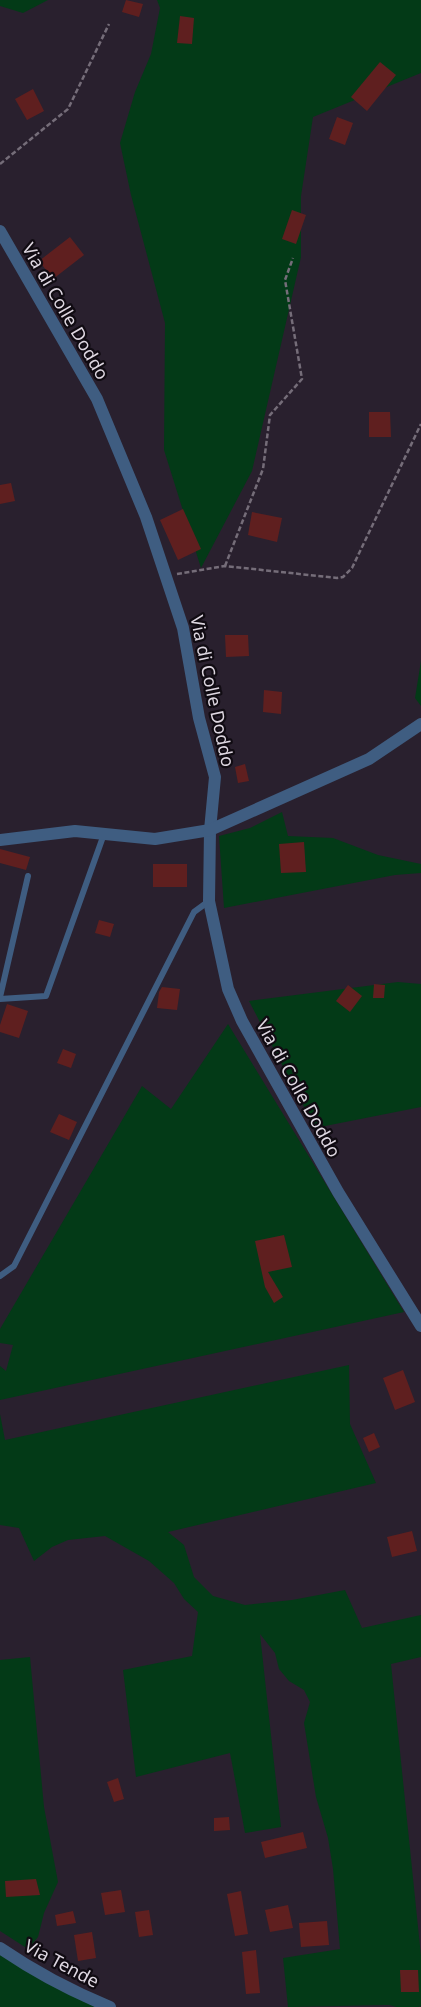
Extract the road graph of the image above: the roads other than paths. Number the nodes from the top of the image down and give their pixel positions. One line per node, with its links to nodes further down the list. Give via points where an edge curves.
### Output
1 (0, 231): 3 (street, Via di Colle Doddo, via 97,399 146,517 183,628 199,718 215,776)
2 (421, 724): 3 (street, via 369,759)
3 (210, 830): 4 (street, via 155,839); 7 (street, Via di Colle Doddo)
4 (104, 833): 5 (street, via 75,831); 8 (lane, via 46,996)
5 (0, 840)
6 (28, 876): 8 (lane)
7 (209, 901): 9 (lane, via 194,912 14,1266); 10 (street, Via di Colle Doddo, via 228,989 242,1021 338,1192)
8 (0, 998)
9 (0, 1276)
10 (421, 1326)
11 (0, 1948): 12 (street, Via Tende, via 41,1975)
12 (110, 2007)

